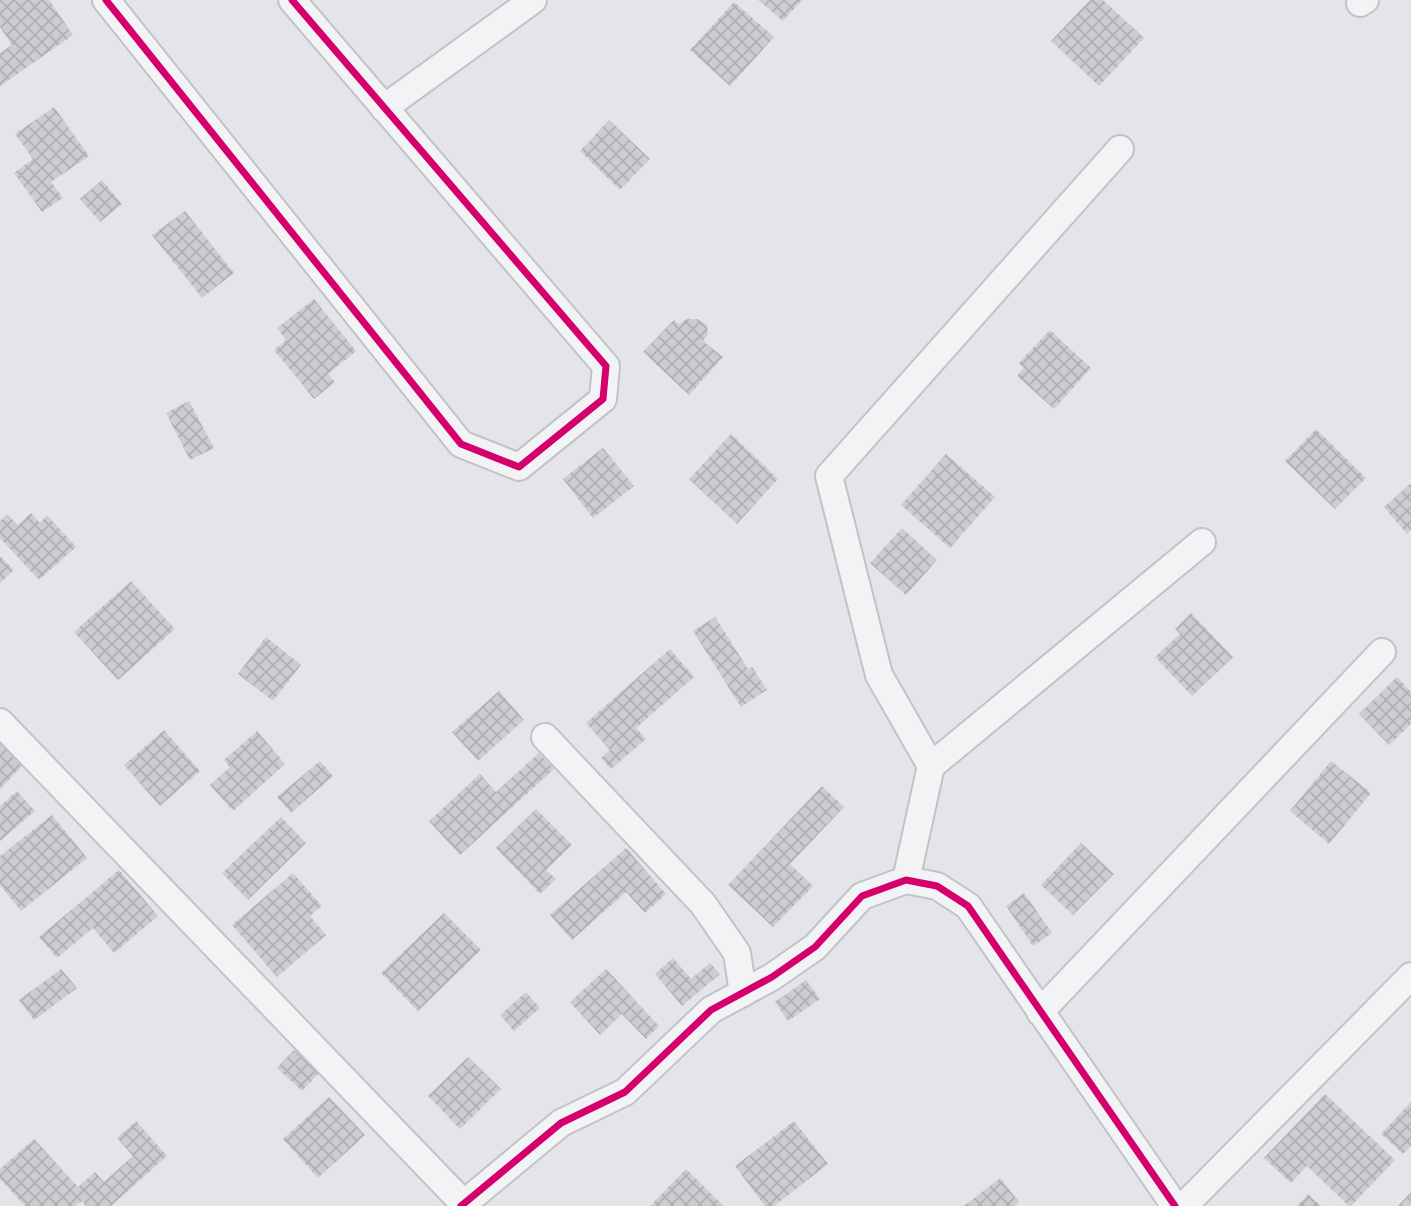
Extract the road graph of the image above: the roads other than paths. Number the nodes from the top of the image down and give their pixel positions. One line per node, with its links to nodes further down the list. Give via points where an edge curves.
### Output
1 (106, 0): 4 (street, via 461,444 519,467 603,398 606,366)
2 (292, 0): 4 (street)
3 (533, 0): 4 (street)
4 (384, 108)
5 (1120, 149): 10 (street, via 829,476 879,675)
6 (1202, 542): 10 (street)
7 (1382, 652): 14 (street)
8 (0, 722): 15 (street)
9 (545, 737): 13 (street, via 704,904 737,953)
10 (931, 766): 11 (street)
11 (906, 880): 13 (street, via 862,896 815,947); 14 (street, via 937,886 968,906)
12 (1411, 976): 17 (street)
13 (743, 993): 15 (street, via 710,1010 625,1092 561,1123)
14 (1040, 1012): 16 (street)
15 (464, 1205)
16 (1175, 1206)
17 (1184, 1206)

